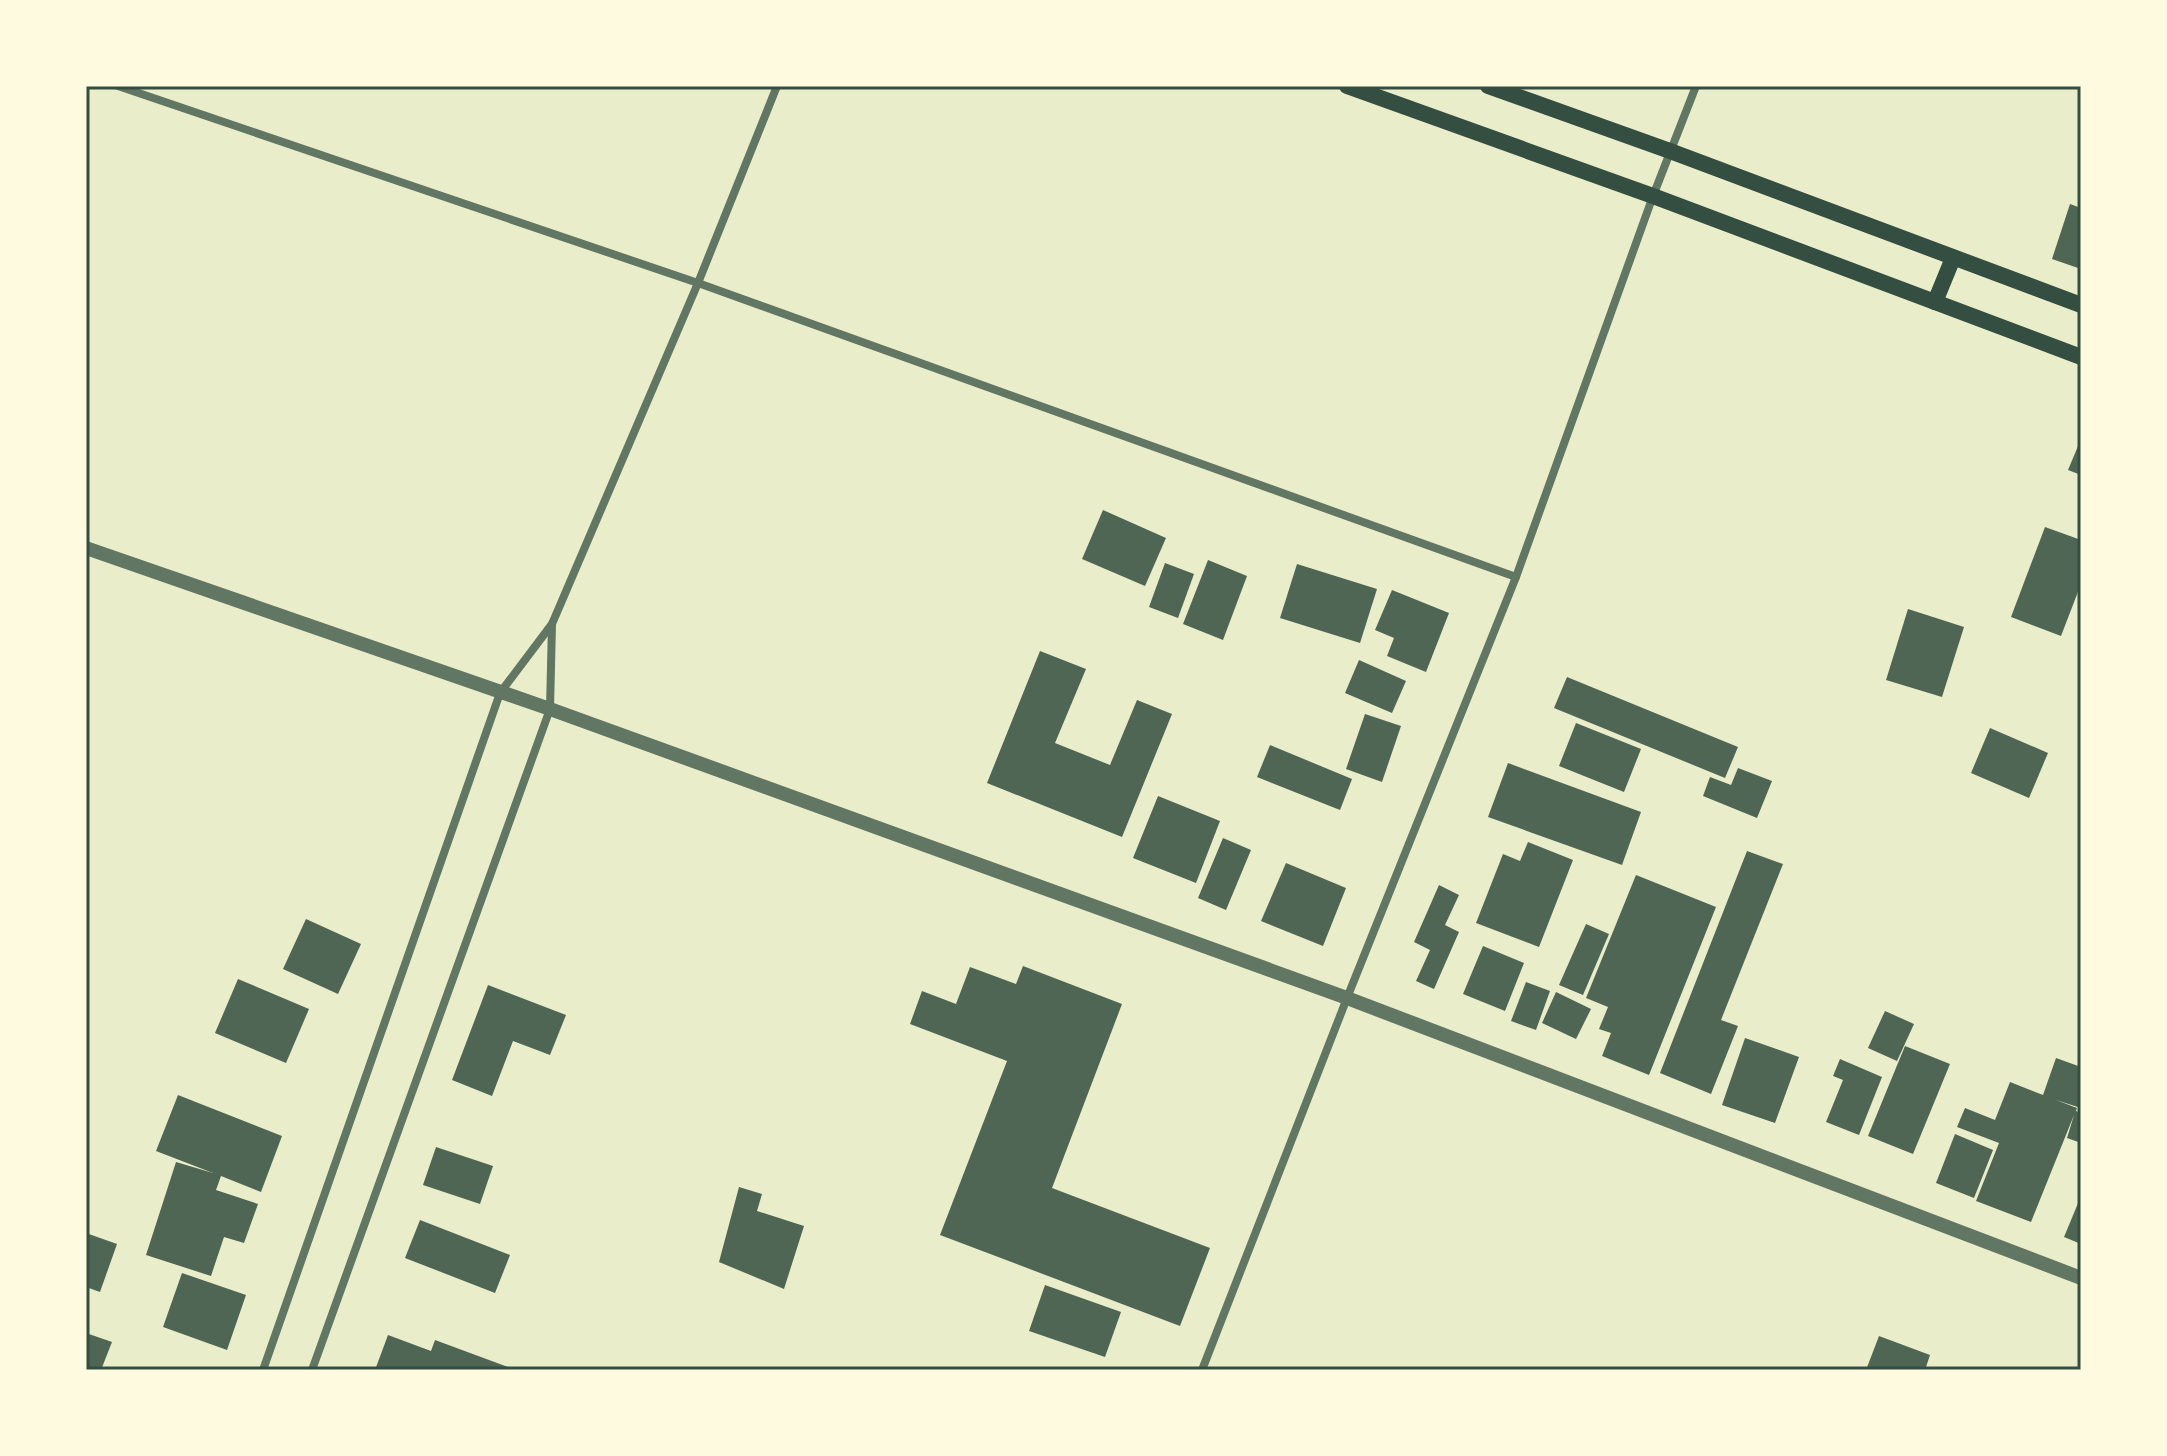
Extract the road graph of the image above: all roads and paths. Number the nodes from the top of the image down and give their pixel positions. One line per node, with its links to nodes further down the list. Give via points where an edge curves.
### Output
1 (118, 86): 10 (street)
2 (777, 86): 10 (street)
3 (1347, 86): 6 (main road)
4 (1488, 86): 7 (main road)
5 (1696, 86): 7 (street)
6 (1382, 92): 8 (main road)
7 (1670, 151): 8 (street); 9 (main road)
8 (1653, 196): 11 (main road); 15 (street)
9 (1953, 258): 11 (main road); 12 (main road)
10 (698, 283): 15 (street); 16 (street)
11 (1935, 302): 13 (main road)
12 (2081, 305)
13 (2081, 357)
14 (86, 548): 17 (street)
15 (1516, 577): 19 (street)
16 (552, 624): 17 (street); 18 (street)
17 (500, 693): 18 (street); 21 (street)
18 (550, 709): 19 (street); 22 (street)
19 (1347, 998): 20 (street); 23 (street)
20 (2081, 1278)
21 (263, 1370)
22 (312, 1370)
23 (1202, 1370)

